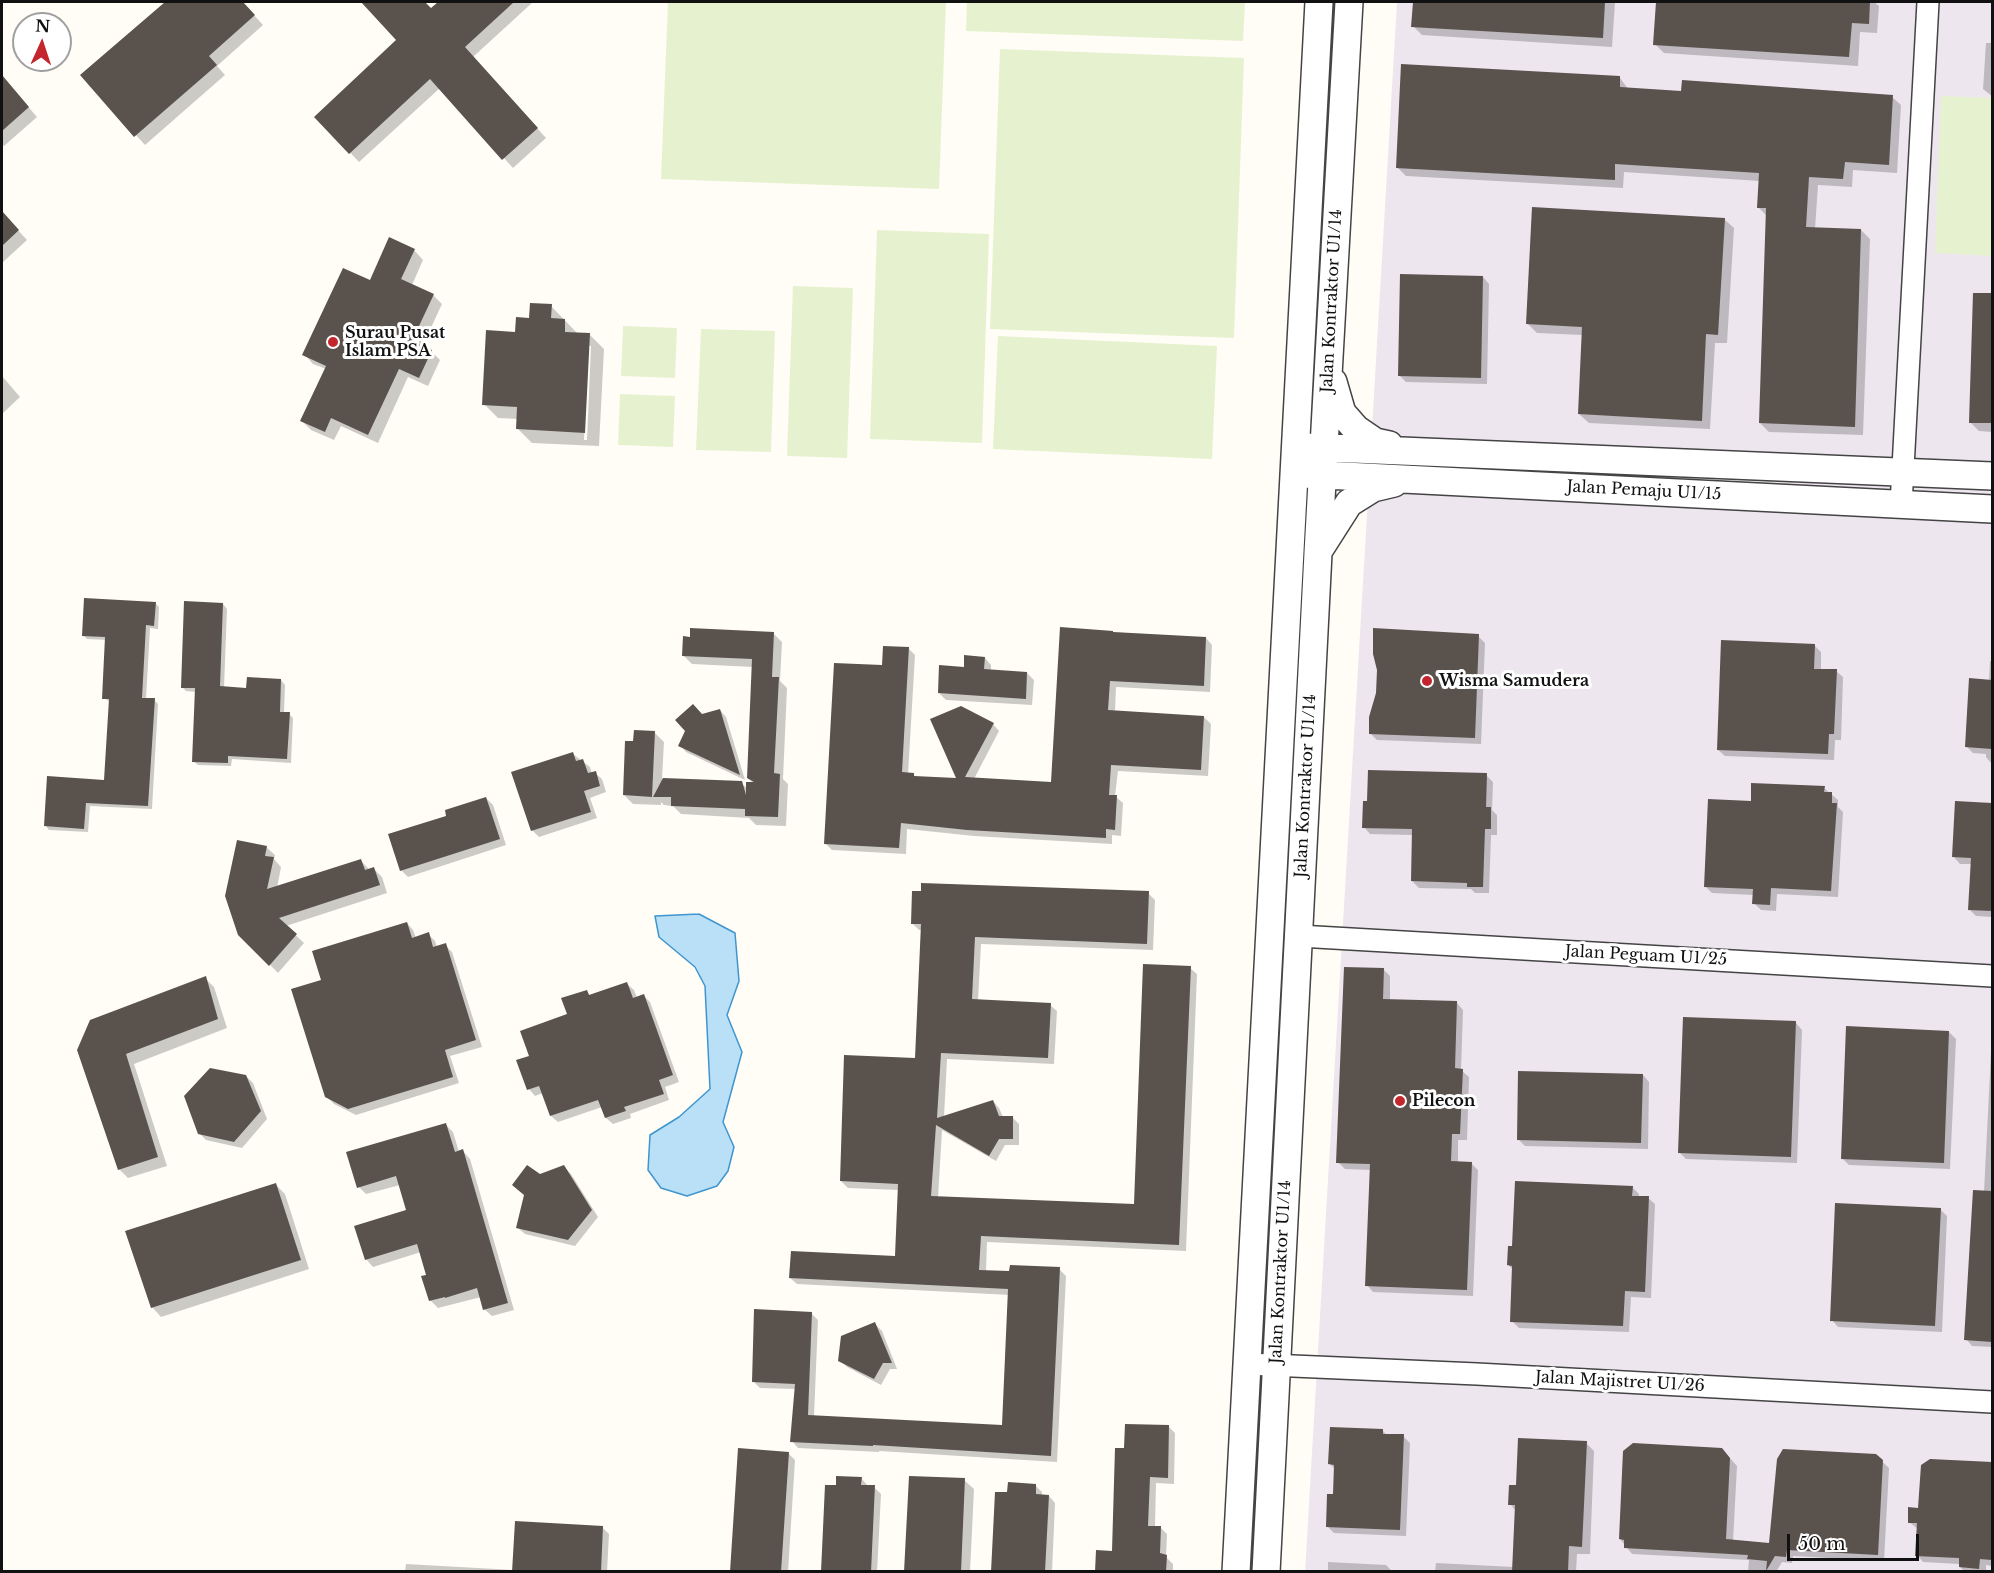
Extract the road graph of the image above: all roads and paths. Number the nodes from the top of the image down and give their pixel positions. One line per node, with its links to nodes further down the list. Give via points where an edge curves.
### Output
1 (1319, 2): 5 (street, Jalan Kontraktor U1/14)
2 (1349, 2): 4 (street, Jalan Kontraktor U1/14)
3 (1928, 2): 8 (street)
4 (1328, 366): 6 (street, via 1342,413 1356,429 1375,442); 7 (street, Jalan Kontraktor U1/14)
5 (1296, 446): 7 (street, Jalan Pemaju U1/15); 9 (street, Jalan Kontraktor U1/14)
6 (1416, 451): 7 (street, Jalan Pemaju U1/15); 8 (street, Jalan Pemaju U1/15)
7 (1323, 460): 9 (street, Jalan Pemaju U1/15); 11 (street, Jalan Pemaju U1/15); 14 (street, Jalan Kontraktor U1/14)
8 (1903, 473): 10 (street, Jalan Pemaju U1/15); 12 (street)
9 (1295, 474): 17 (street, Jalan Kontraktor U1/14)
10 (1992, 476)
11 (1416, 479): 12 (street, Jalan Pemaju U1/15); 14 (street, via 1373,488 1349,503)
12 (1902, 505): 13 (street, Jalan Pemaju U1/15)
13 (1992, 509)
14 (1318, 553): 15 (street, Jalan Kontraktor U1/14)
15 (1299, 936): 16 (street, Jalan Peguam U1/25); 18 (street, Jalan Kontraktor U1/14)
16 (1992, 976)
17 (1247, 1364): 18 (street, Jalan Majistret U1/26); 20 (street, Jalan Kontraktor U1/14)
18 (1277, 1366): 19 (street, Jalan Majistret U1/26); 21 (street, Jalan Kontraktor U1/14)
19 (1992, 1402)
20 (1236, 1572)
21 (1266, 1572)

